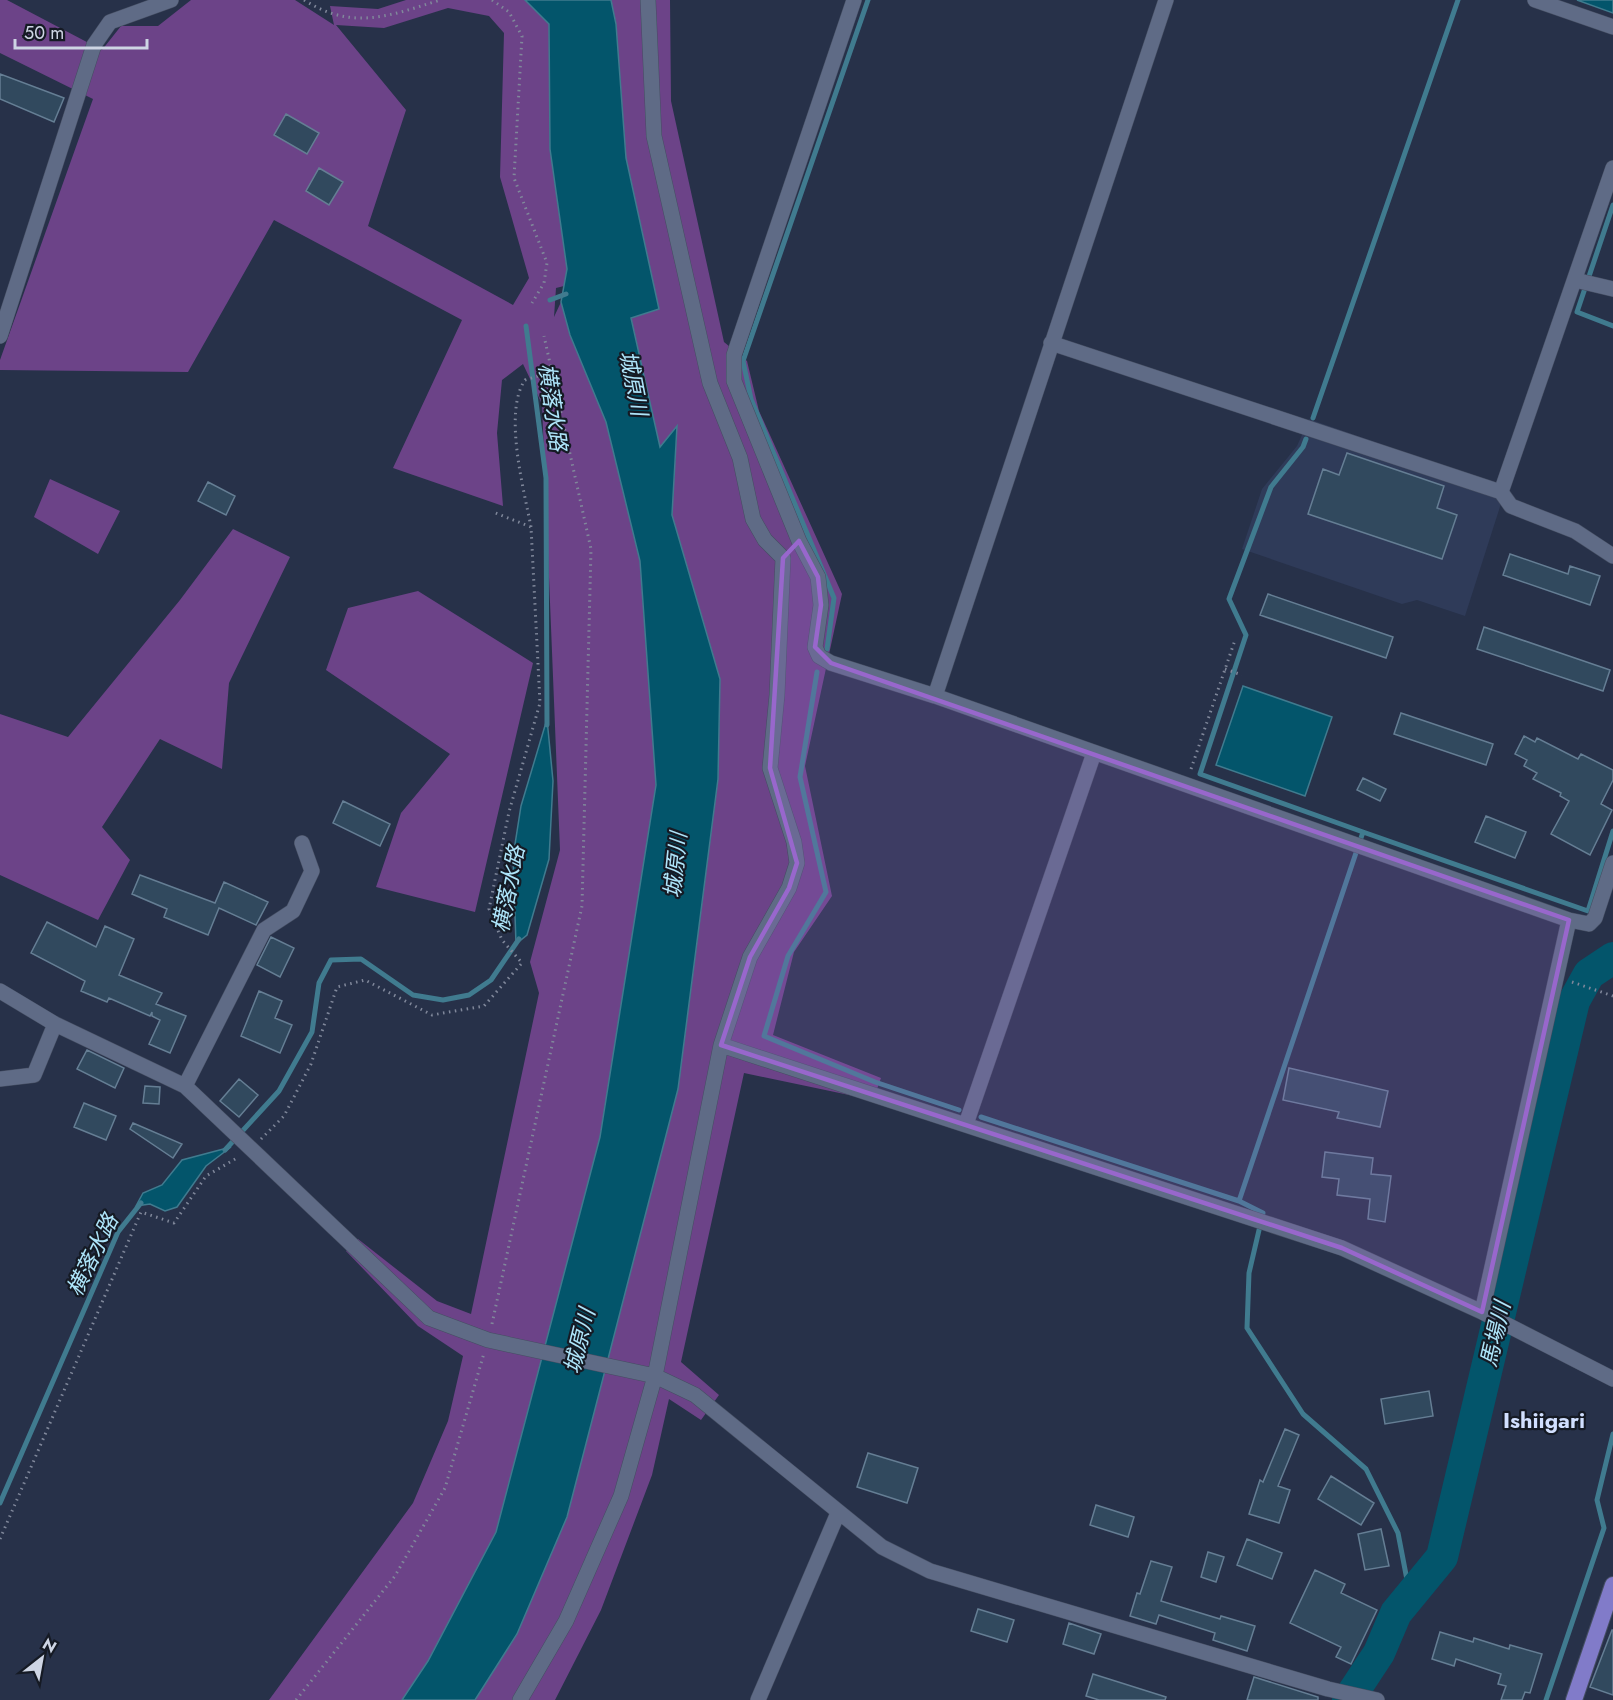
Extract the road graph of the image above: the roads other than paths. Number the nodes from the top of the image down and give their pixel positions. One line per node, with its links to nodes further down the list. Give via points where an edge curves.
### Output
1 (171, 0): 10 (street, via 110,22 94,45)
2 (648, 0): 15 (street, via 654,136 710,383 740,458 753,519 765,540)
3 (854, 0): 13 (street, via 734,355 734,381)
4 (1167, 0): 11 (street)
5 (1535, 0): 6 (street)
6 (1613, 27)
7 (1613, 168): 8 (street)
8 (1575, 280): 9 (street); 12 (street)
9 (1613, 289)
10 (0, 336)
11 (1051, 343): 12 (street); 16 (street)
12 (1501, 492): 14 (street, via 1511,506 1575,531)
13 (799, 541): 15 (street); 16 (street, via 818,577 821,605 815,647 819,656)
14 (1613, 556)
15 (783, 558): 23 (street, via 770,768 797,863 789,888 750,957)
16 (935, 696): 17 (street)
17 (1094, 753): 20 (street); 26 (street)
18 (302, 843): 25 (street, via 312,871 293,911 264,930)
19 (1613, 863): 20 (street, via 1596,918 1589,924)
20 (1569, 920): 27 (street)
21 (0, 991): 22 (street)
22 (55, 1024): 24 (street, via 34,1075); 25 (street)
23 (721, 1045): 26 (street); 28 (street)
24 (0, 1079)
25 (185, 1086): 28 (street, via 429,1318 488,1340)
26 (966, 1124): 27 (street, via 1342,1248)
27 (1482, 1312): 29 (street)
28 (655, 1376): 30 (street, via 695,1395); 33 (street, via 621,1496 566,1621)
29 (1612, 1379)
30 (838, 1513): 32 (street, via 882,1547 930,1571); 34 (street)
31 (1613, 1585): 36 (main road)
32 (1322, 1695): 35 (street)
33 (520, 1700)
34 (758, 1700)
35 (1377, 1700)
36 (1574, 1700)

